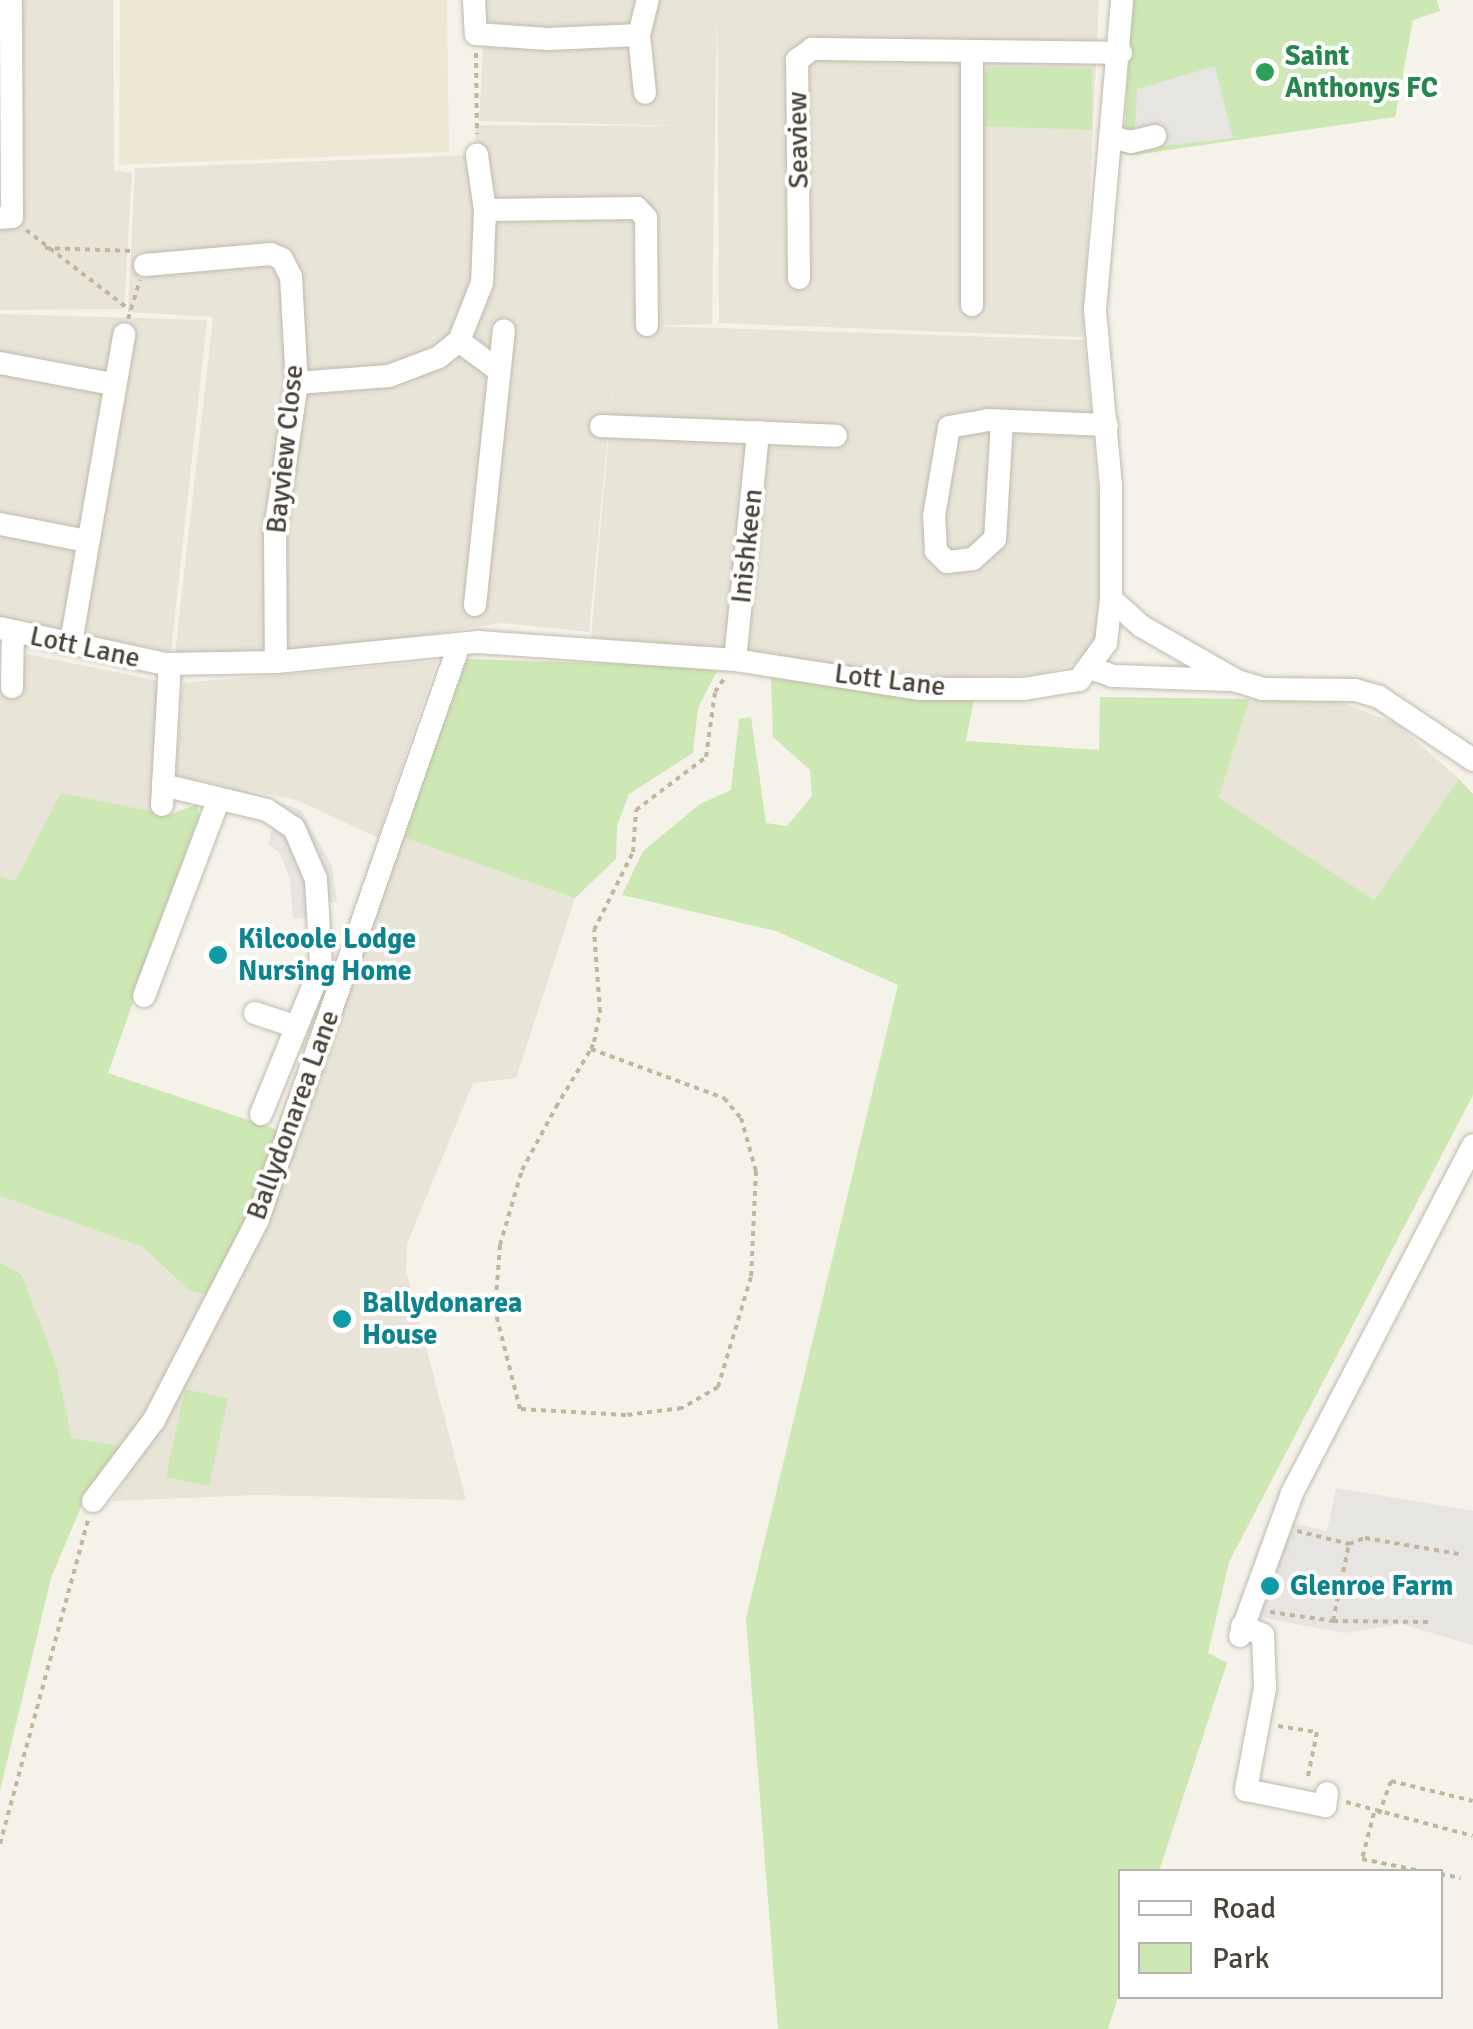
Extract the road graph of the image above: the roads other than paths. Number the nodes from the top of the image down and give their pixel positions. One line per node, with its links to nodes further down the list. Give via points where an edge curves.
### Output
1 (11, 0): 13 (street)
2 (474, 0): 5 (street, via 476,34)
3 (648, 0): 5 (street)
4 (1122, 0): 7 (street)
5 (639, 34): 8 (street)
6 (972, 52): 7 (street, Seaview); 15 (street, Seaview, via 812,49 797,60); 16 (street)
7 (1121, 53): 10 (street)
8 (645, 93)
9 (1155, 136): 10 (street, via 1131,142)
10 (1110, 137): 26 (street, via 1095,310)
11 (477, 155): 12 (street)
12 (485, 210): 17 (street, via 637,208 646,218); 20 (street, via 482,284)
13 (6, 218)
14 (145, 265): 23 (street, Bayview Close, via 262,254 282,259 291,277)
15 (799, 278)
16 (972, 305)
17 (647, 324)
18 (504, 332): 22 (street)
19 (124, 335): 24 (street)
20 (459, 341): 22 (street); 23 (street, via 439,357 388,376)
21 (0, 363): 24 (street)
22 (498, 370): 33 (street)
23 (297, 383): 38 (street, Bayview Close, via 275,530)
24 (112, 384): 31 (street)
25 (1002, 422): 25 (street, via 962,422 944,438 934,532 936,551 947,562 973,560 995,539); 26 (street)
26 (1107, 425): 32 (street)
27 (601, 426): 28 (street)
28 (758, 432): 29 (street); 37 (street, Inishkeen)
29 (836, 436)
30 (0, 524): 31 (street)
31 (87, 541): 35 (street)
32 (1111, 599): 40 (street, via 1106,644); 41 (street, via 1141,626)
33 (475, 605)
34 (6, 629): 35 (street, Lott Lane); 42 (street, Lott Lane)
35 (71, 643): 39 (street, Lott Lane)
36 (459, 645): 37 (street, Lott Lane); 38 (street, Lott Lane); 50 (street, Ballydonarea Lane, via 381,852 258,1219 154,1420)
37 (735, 660): 40 (street, Lott Lane, via 921,688 1024,689 1080,680)
38 (276, 662): 39 (street, Lott Lane)
39 (170, 664): 44 (street, via 163,795)
40 (1094, 669): 41 (street, via 1113,676)
41 (1237, 681): 43 (street, via 1263,689 1356,690 1379,697)
42 (12, 687)
43 (1473, 760)
44 (219, 798): 45 (street); 47 (street, via 267,810 294,828 309,855 323,930 320,967)
45 (144, 996)
46 (255, 1012): 47 (street)
47 (294, 1026): 48 (street)
48 (261, 1114)
49 (1473, 1145): 51 (street, via 1278,1523 1243,1624 1263,1635 1246,1790 1325,1806)
50 (93, 1501)
51 (1327, 1793)

